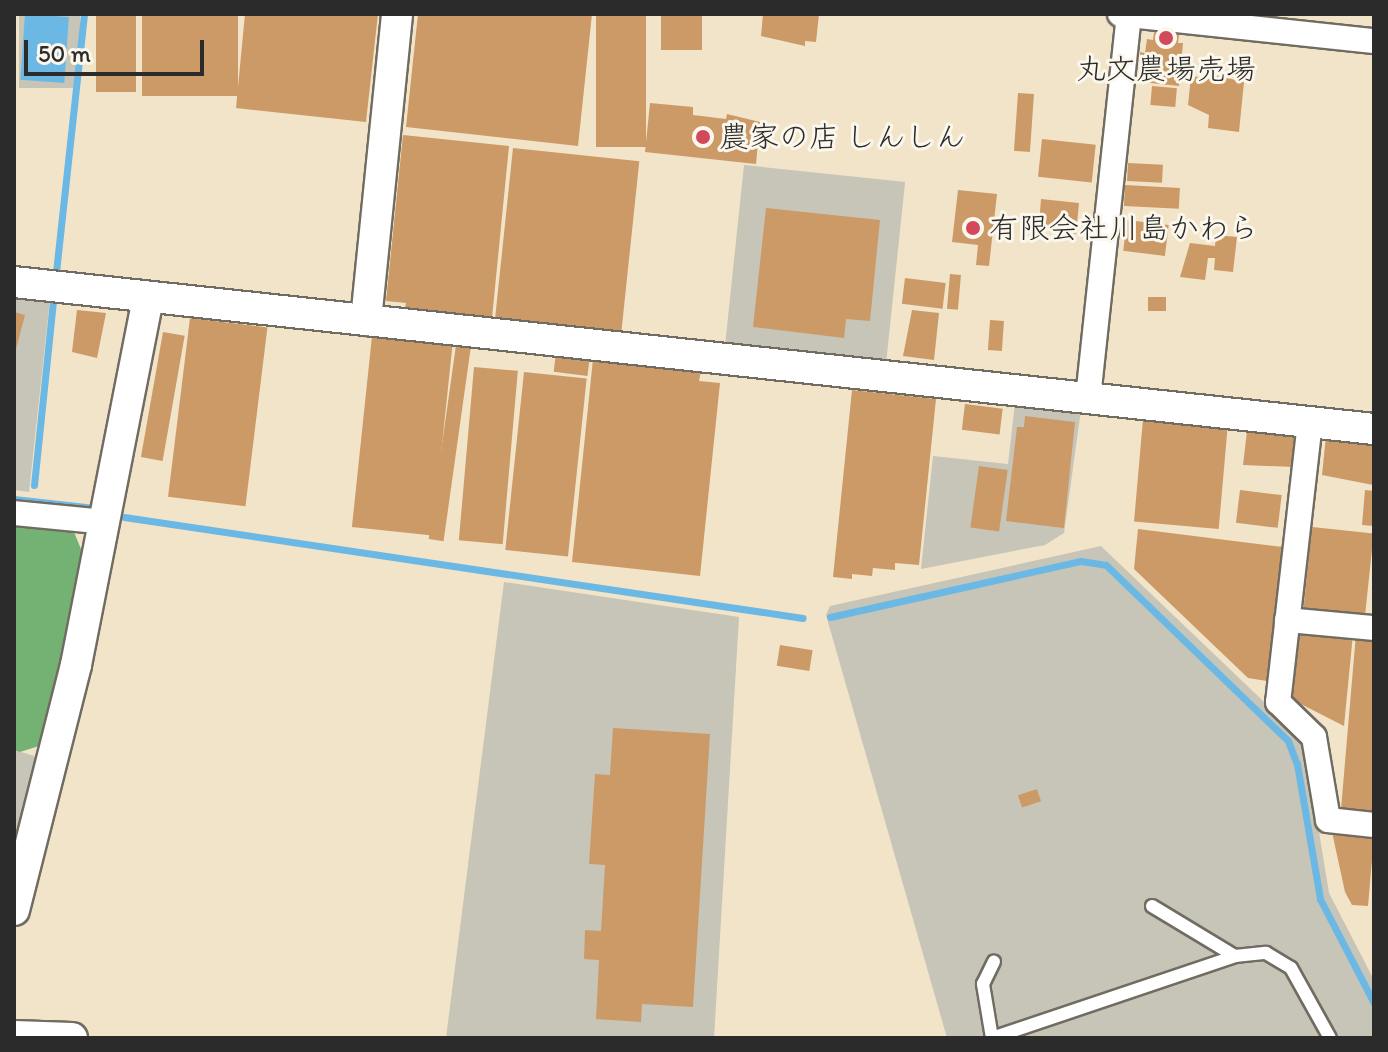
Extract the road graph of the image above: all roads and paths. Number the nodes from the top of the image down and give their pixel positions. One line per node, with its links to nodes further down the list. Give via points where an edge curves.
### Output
1 (397, 14): 7 (street)
2 (1120, 14): 3 (street)
3 (1129, 14): 4 (street); 8 (street)
4 (1374, 41)
5 (14, 282): 6 (street)
6 (148, 297): 7 (street); 12 (street)
7 (366, 320): 8 (street)
8 (1088, 398): 9 (street)
9 (1310, 422): 10 (street); 13 (street)
10 (1374, 429)
11 (14, 513): 12 (street)
12 (106, 522): 17 (street)
13 (1287, 620): 14 (street); 15 (street, via 1278,702 1314,737 1328,820)
14 (1374, 628)
15 (1374, 825)
16 (1152, 906): 18 (lane)
17 (14, 910)
18 (1235, 956): 22 (lane); 23 (lane, via 1266,953 1291,968)
19 (994, 961): 22 (lane, via 983,984)
20 (14, 1036): 21 (street)
21 (72, 1038)
22 (992, 1038)
23 (1330, 1038)

